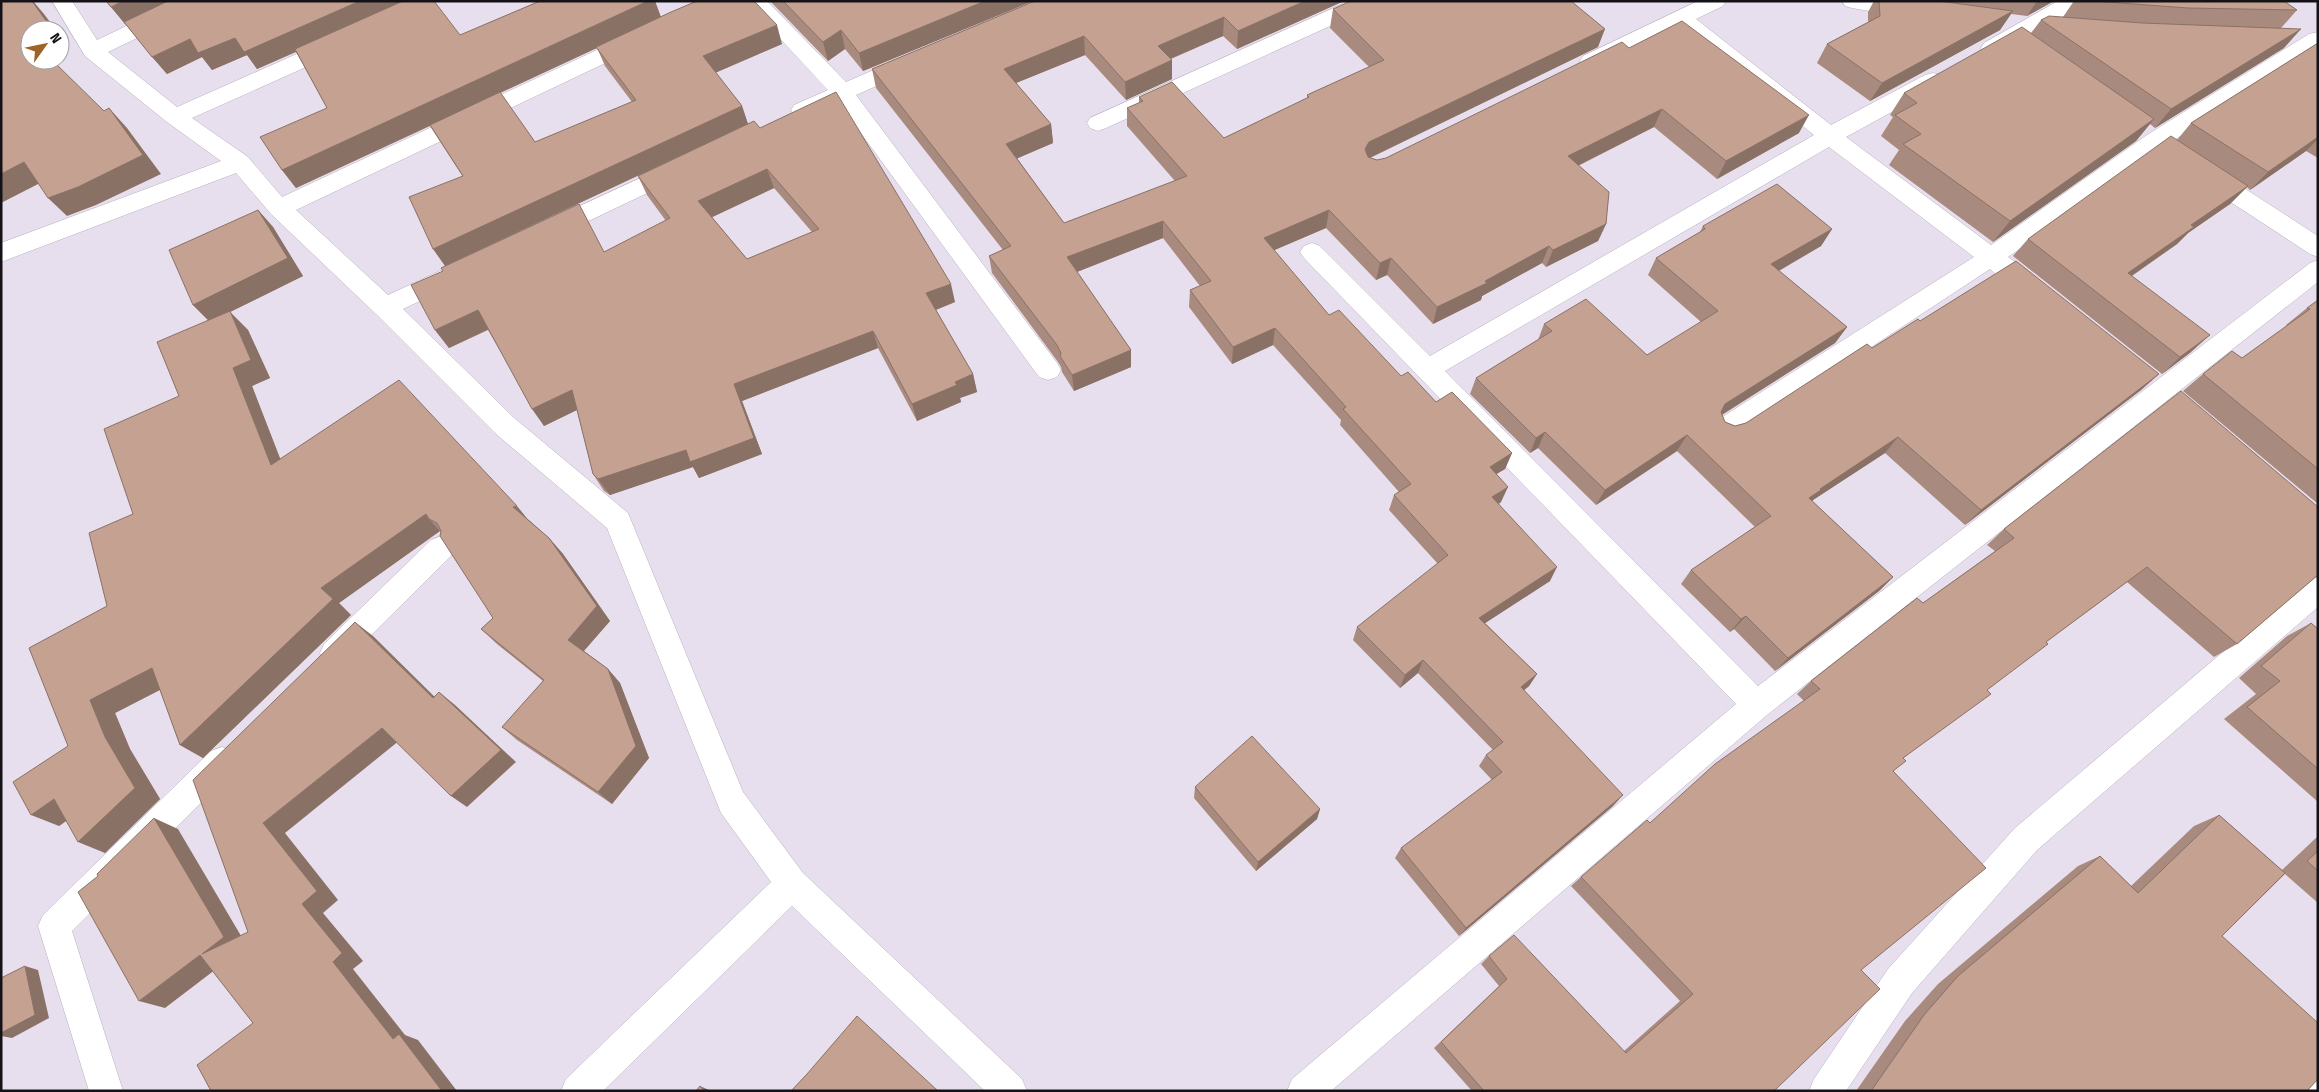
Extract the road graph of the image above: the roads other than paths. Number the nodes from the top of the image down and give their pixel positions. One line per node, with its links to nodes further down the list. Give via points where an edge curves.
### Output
1 (62, 1): 16 (street)
2 (197, 1): 16 (street)
3 (755, 1): 21 (street)
4 (1367, 1): 24 (street)
5 (1716, 1): 9 (street)
6 (1852, 1): 8 (street)
7 (2074, 1): 10 (street)
8 (1934, 14)
9 (1680, 18): 19 (street); 25 (street)
10 (2031, 26): 11 (street); 17 (street)
11 (2069, 28)
12 (656, 31): 29 (street)
13 (353, 37): 22 (street)
14 (2277, 38): 15 (street)
15 (2317, 38): 26 (street)
16 (93, 52): 22 (street)
17 (1977, 56)
18 (923, 58): 21 (street)
19 (1575, 69)
20 (1952, 70): 25 (street)
21 (842, 91): 23 (street); 40 (street)
22 (175, 118): 27 (street)
23 (779, 121)
24 (1098, 123)
25 (1830, 136): 34 (street); 39 (street)
26 (2163, 146): 31 (street); 34 (street)
27 (240, 163): 29 (street); 33 (street)
28 (690, 163): 30 (street)
29 (278, 208): 38 (street)
30 (529, 240)
31 (2318, 248)
32 (1312, 252): 39 (street)
33 (1, 253)
34 (1993, 256): 37 (street); 41 (street)
35 (466, 269): 38 (street)
36 (2318, 269): 45 (street)
37 (2055, 305)
38 (386, 307): 47 (street, via 504,425 618,521 732,802)
39 (1428, 369): 45 (street)
40 (1048, 370)
41 (1725, 429)
42 (441, 548): 44 (street)
43 (2318, 589): 53 (street, via 2026,839 1900,981)
44 (314, 672)
45 (1757, 705): 52 (street)
46 (244, 740): 50 (street, via 54,926)
47 (792, 884): 49 (street); 51 (street)
48 (2318, 1083): 54 (street)
49 (998, 1086)
50 (106, 1091)
51 (578, 1091)
52 (1304, 1091)
53 (1826, 1091)
54 (2310, 1091)

